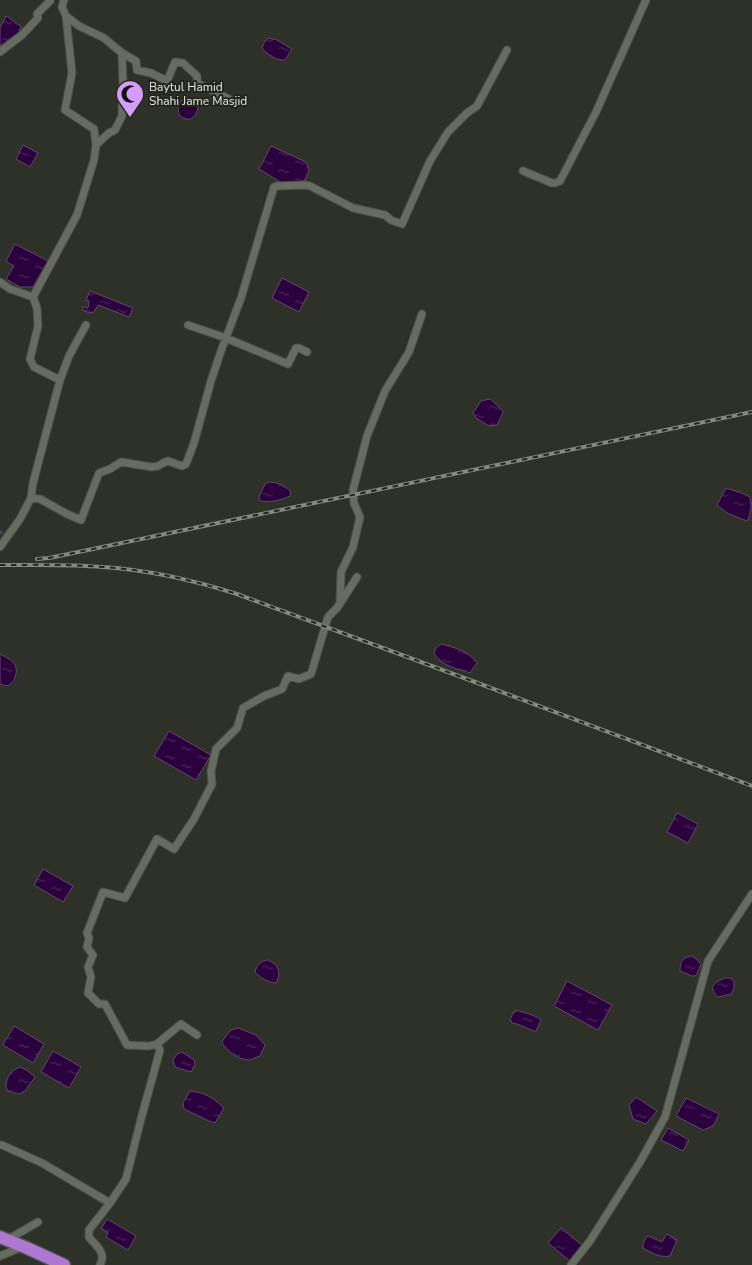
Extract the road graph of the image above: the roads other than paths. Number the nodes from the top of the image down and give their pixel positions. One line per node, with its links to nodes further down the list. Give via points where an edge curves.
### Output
1 (646, 0): 10 (street, via 596,112 560,181 552,183)
2 (49, 1): 3 (street); 6 (street, via 22,35)
3 (63, 4): 4 (street)
4 (66, 16): 7 (street, via 104,38); 9 (street, via 72,73 65,110 94,129)
5 (507, 50): 16 (street, via 477,106 448,132 430,161 402,224 385,215 353,208 310,186 274,187)
6 (0, 52)
7 (122, 53): 8 (street, via 136,61 137,70 167,81 175,62 182,64 197,76 197,83); 9 (street, via 122,116 115,130)
8 (229, 99)
9 (96, 145): 12 (street, via 77,215)
10 (522, 171)
11 (0, 282): 12 (street)
12 (33, 297): 18 (street, via 38,326 30,358 34,367)
13 (422, 314): 22 (street, via 409,352 385,391 368,436 354,490 354,503 360,517 353,547 342,572)
14 (86, 325): 18 (street)
15 (188, 325): 16 (street)
16 (226, 338): 17 (street, via 288,364 296,348); 19 (street, via 186,464 182,466 168,461 152,467 121,462 99,473 81,520 40,499)
17 (307, 352)
18 (60, 380): 19 (street)
19 (31, 498): 20 (street)
20 (0, 547)
21 (357, 577): 22 (street)
22 (340, 604): 25 (street, via 328,617 311,674 299,679 288,676 282,689 243,708 237,728 216,750 210,771 212,784 174,848 157,839 125,898 103,892 87,933 87,948 93,955 88,967 91,977 88,993 100,1004 105,1004 127,1045)
23 (752, 894): 35 (street, via 708,961 665,1117 590,1242)
24 (198, 1035): 25 (street, via 181,1024)
25 (156, 1044): 27 (street, via 160,1050 126,1179)
26 (0, 1145): 27 (street, via 42,1162)
27 (110, 1203): 34 (street, via 88,1230 89,1237 102,1252)
28 (38, 1222): 29 (street)
29 (2, 1240): 30 (highway); 33 (highway)
30 (17, 1250): 31 (street); 32 (highway)
31 (0, 1256)
32 (50, 1265)
33 (64, 1265)
34 (100, 1265)
35 (571, 1265)

